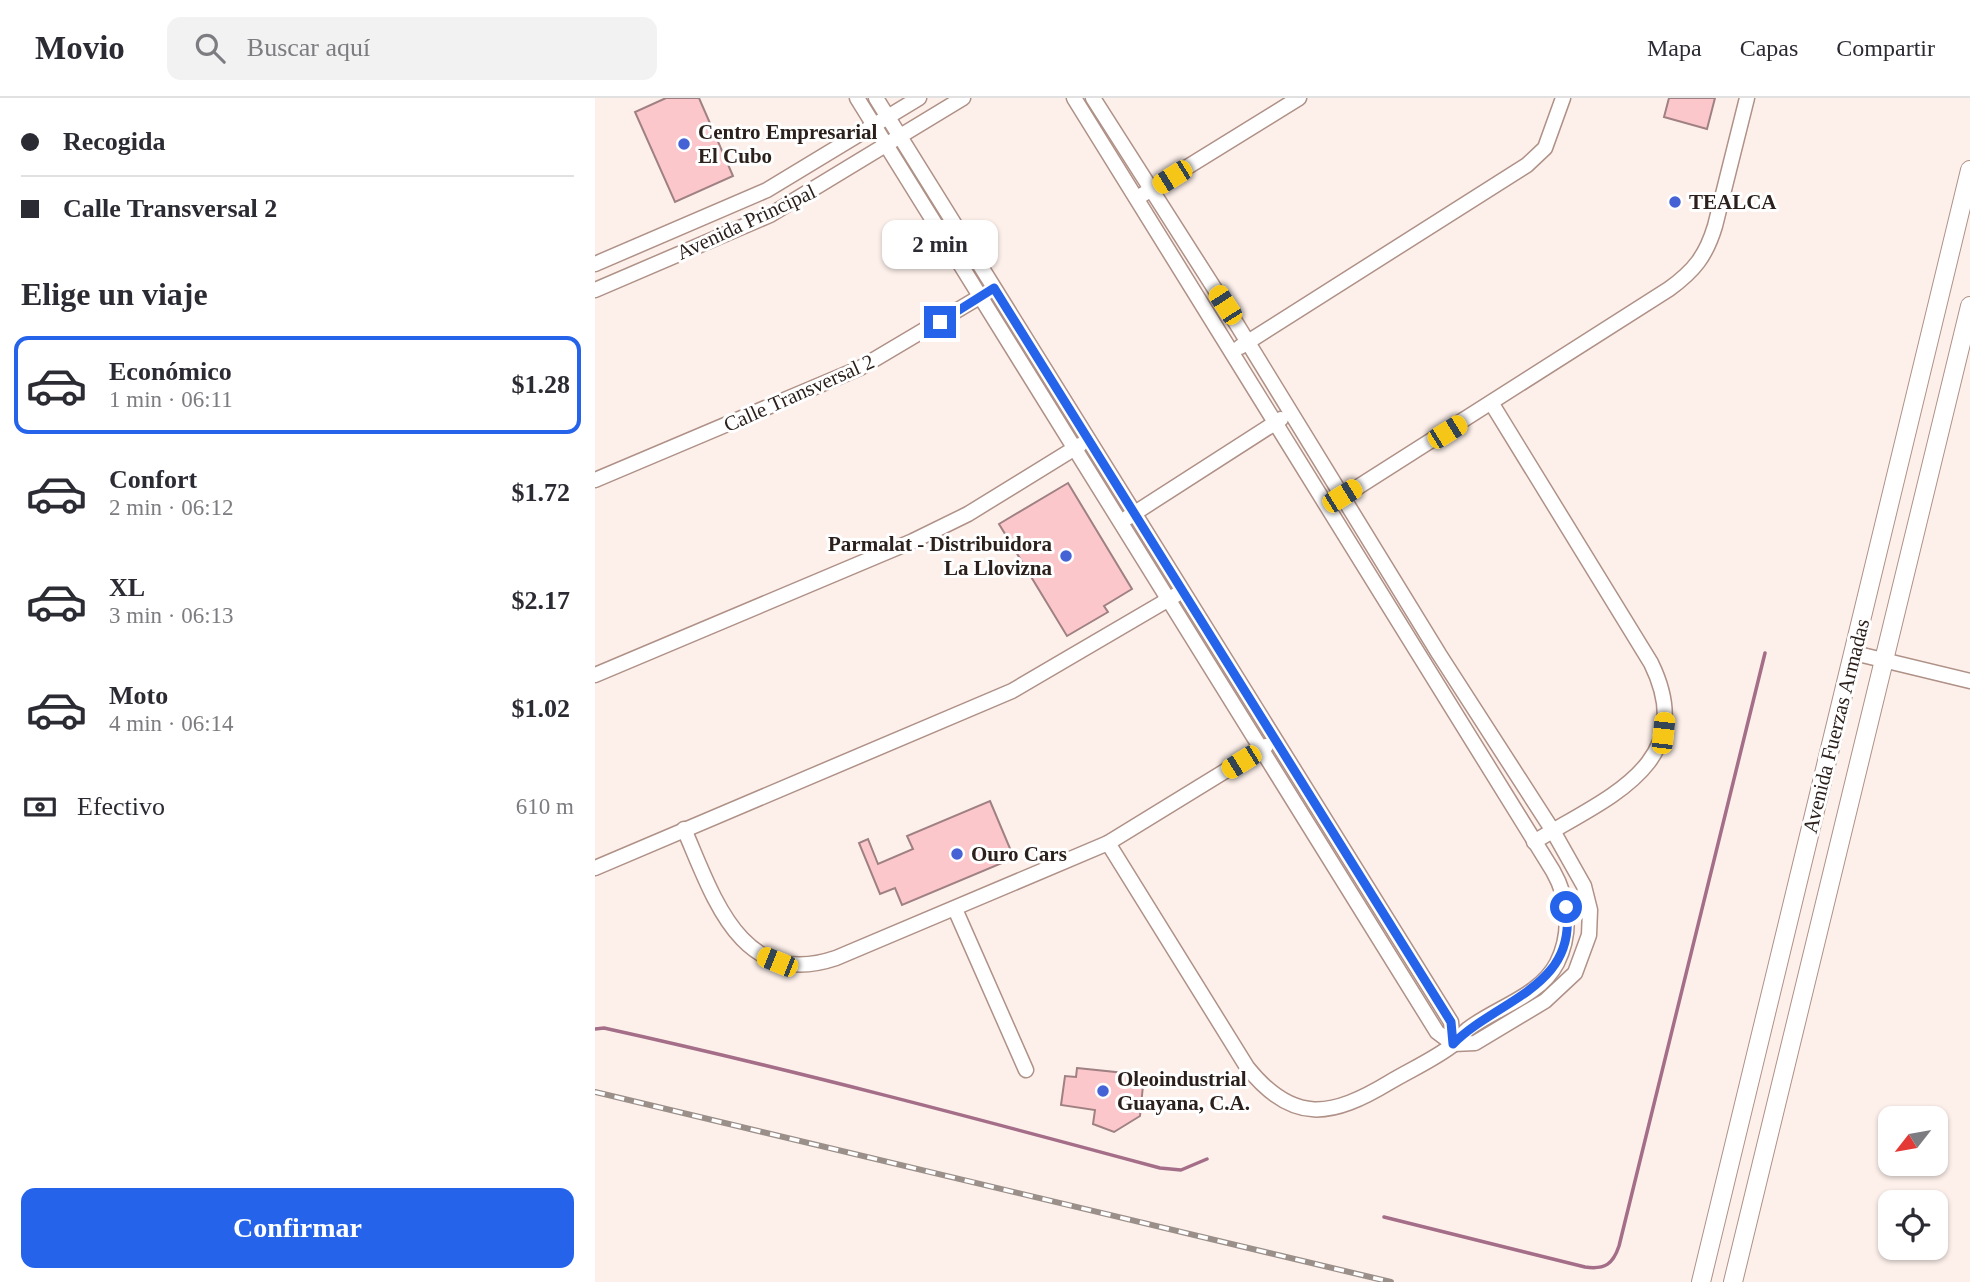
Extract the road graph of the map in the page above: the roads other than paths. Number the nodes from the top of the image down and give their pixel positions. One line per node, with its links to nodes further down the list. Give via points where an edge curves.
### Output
1 (857, 98): 11 (street)
2 (876, 98): 10 (street)
3 (919, 98): 10 (street, Avenida Principal)
4 (963, 98): 12 (street, Avenida Principal)
5 (1074, 98): 16 (street)
6 (1093, 98): 15 (street)
7 (1299, 98): 15 (street)
8 (1563, 98): 26 (street, via 1545,148 1527,165)
9 (1747, 98): 28 (street, via 1708,247 1695,269)
10 (888, 117): 11 (street, Avenida Principal); 12 (street)
11 (874, 126): 13 (street); 17 (street, Avenida Principal, via 779,184)
12 (900, 137): 13 (street, Avenida Principal); 22 (street)
13 (886, 146): 18 (street, Avenida Principal, via 800,199); 24 (street)
14 (1970, 170): 40 (street, Avenida Fuerzas Armadas)
15 (1150, 190): 16 (street); 26 (street)
16 (1136, 199): 27 (street)
17 (731, 207): 18 (street); 19 (street, Avenida Principal)
18 (741, 228): 20 (street, Avenida Principal)
19 (677, 230): 20 (street); 21 (street, Avenida Principal)
20 (686, 252): 23 (street, Avenida Principal)
21 (595, 264)
22 (994, 288): 24 (street, Calle Transversal 2); 31 (street)
23 (595, 290)
24 (980, 297): 32 (street); 33 (street, Calle Transversal 2, via 860,368)
25 (1970, 306): 42 (street, Avenida Fuerzas Armadas)
26 (1247, 343): 27 (street); 29 (street)
27 (1232, 352): 30 (street)
28 (1492, 404): 34 (street); 49 (street, via 1651,663 1665,702 1660,745 1647,767)
29 (1291, 413): 30 (street); 34 (street)
30 (1275, 423): 35 (street); 36 (street)
31 (1088, 439): 32 (street); 36 (street)
32 (1073, 449): 37 (street); 44 (street, via 913,541)
33 (595, 480)
34 (1342, 496): 35 (street); 41 (street)
35 (1327, 507): 43 (street)
36 (1134, 513): 37 (street); 38 (street)
37 (1119, 523): 39 (street)
38 (1182, 591): 39 (street); 46 (street)
39 (1168, 600): 47 (street); 48 (street, via 1012,691)
40 (1854, 653): 42 (street); 58 (street, Avenida Fuerzas Armadas)
41 (1439, 654): 43 (street); 49 (street)
42 (1885, 661): 45 (street); 59 (street, Avenida Fuerzas Armadas)
43 (1422, 664): 50 (street)
44 (595, 675)
45 (1970, 681)
46 (1275, 740): 47 (street); 56 (street, via 1451,1022)
47 (1260, 749): 51 (street); 56 (street, via 1437,1032)
48 (684, 829): 52 (street); 53 (street, via 734,933 777,962 820,964)
49 (1553, 831): 50 (street); 55 (street, via 1584,886 1590,924 1580,965)
50 (1534, 842): 54 (street, via 1560,883 1568,919 1557,962)
51 (1108, 843): 53 (street); 56 (street, via 1247,1067 1266,1089 1289,1105 1326,1111 1352,1104)
52 (595, 868)
53 (955, 908): 57 (street)
54 (1536, 987): 55 (street); 56 (street, via 1468,1029)
55 (1545, 1000): 56 (street, via 1475,1043)
56 (1453, 1044)
57 (1026, 1070)
58 (1701, 1282)
59 (1733, 1282)

